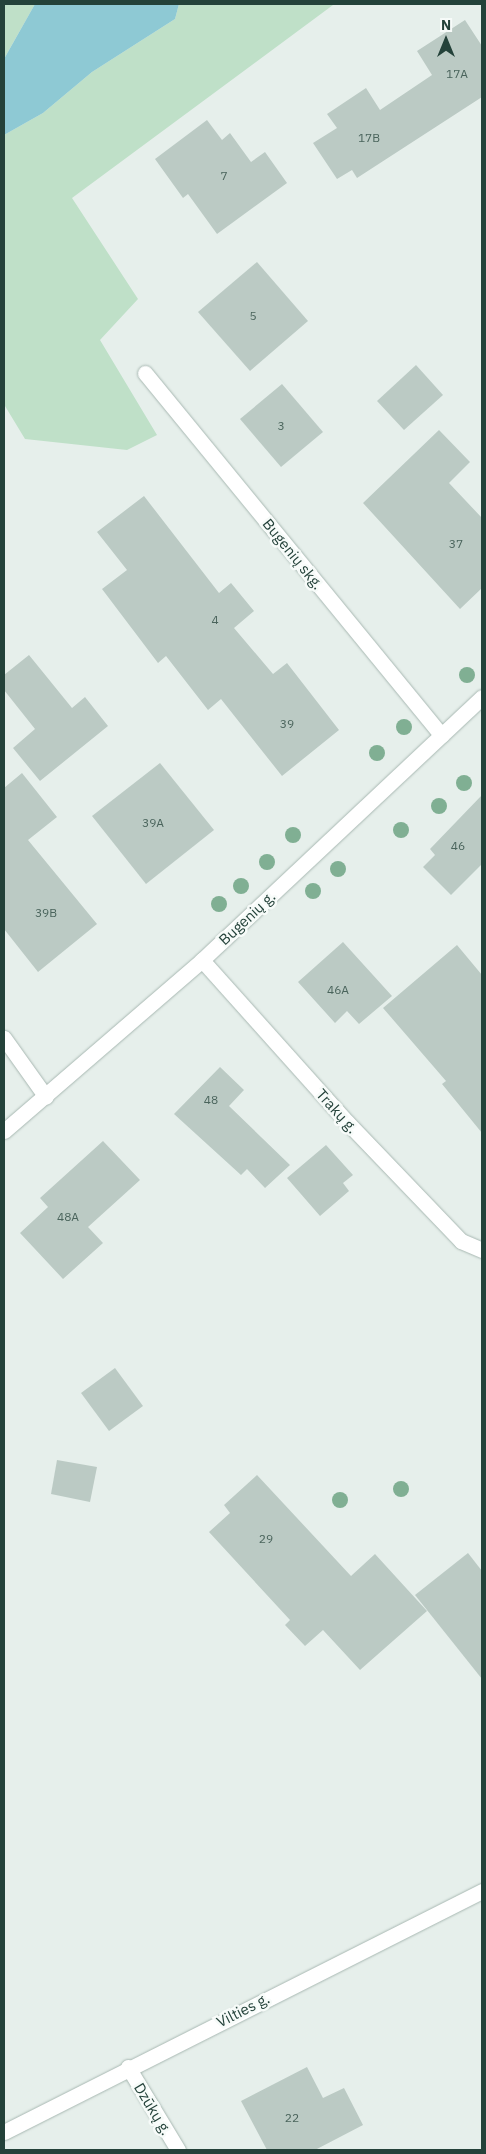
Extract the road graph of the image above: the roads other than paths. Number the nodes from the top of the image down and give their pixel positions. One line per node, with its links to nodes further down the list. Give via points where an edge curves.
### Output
1 (145, 373): 3 (street, Bugenių skg.)
2 (482, 696): 3 (street, Bugenių g.)
3 (441, 735): 4 (street, Bugenių g.)
4 (202, 960): 6 (street, Bugenių g.); 8 (street, Trakų g., via 347,1122 461,1241)
5 (4, 1038): 6 (street)
6 (46, 1097): 7 (street, Bugenių g.)
7 (4, 1131)
8 (482, 1250)
9 (482, 1891): 10 (street, Vilties g.)
10 (128, 2067): 11 (street, Vilties g.); 12 (street, Dzūkų g.)
11 (4, 2132)
12 (178, 2150)

